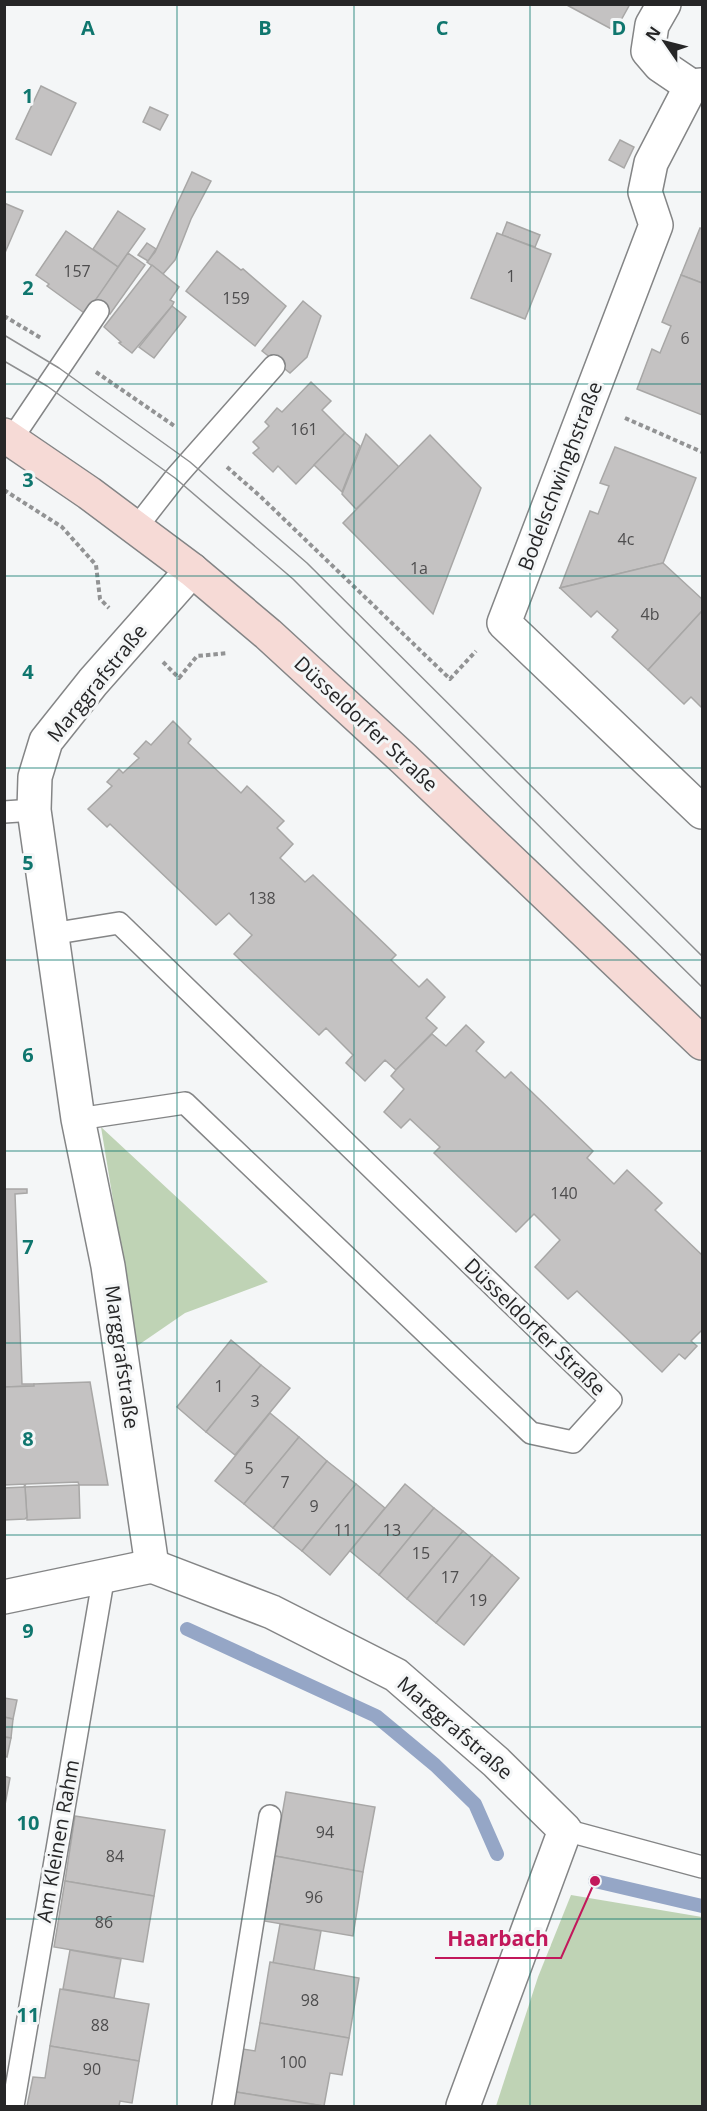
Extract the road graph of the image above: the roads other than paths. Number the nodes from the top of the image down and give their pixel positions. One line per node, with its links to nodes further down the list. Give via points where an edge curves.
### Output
1 (664, 4): 2 (street, via 652,25 648,51 660,65)
2 (697, 85): 9 (street, Bodelschwinghstraße, via 651,163 645,192 656,225 504,623)
3 (98, 311): 5 (lane)
4 (274, 366): 6 (lane)
5 (8, 437): 6 (main road, Düsseldorfer Straße)
6 (136, 528): 7 (main road, Düsseldorfer Straße)
7 (192, 570): 8 (street, Marggrafstraße, via 46,741); 11 (main road, Düsseldorfer Straße, via 387,744)
8 (19, 811): 10 (street, Marggrafstraße)
9 (702, 812)
10 (51, 934): 12 (street, Marggrafstraße); 12 (lane, Düsseldorfer Straße, via 119,923 611,1400 573,1442 531,1433 185,1103)
11 (702, 1043)
12 (78, 1119): 13 (street, Marggrafstraße, via 108,1266)
13 (152, 1566): 14 (street); 17 (street, Marggrafstraße, via 272,1612 396,1675 496,1762)
14 (104, 1575): 15 (street); 19 (lane, Am Kleinen Rahm)
15 (4, 1597)
16 (270, 1816): 20 (lane)
17 (565, 1830): 18 (lane, Marggrafstraße); 21 (street)
18 (702, 1867)
19 (13, 2106)
20 (223, 2106)
21 (463, 2106)

